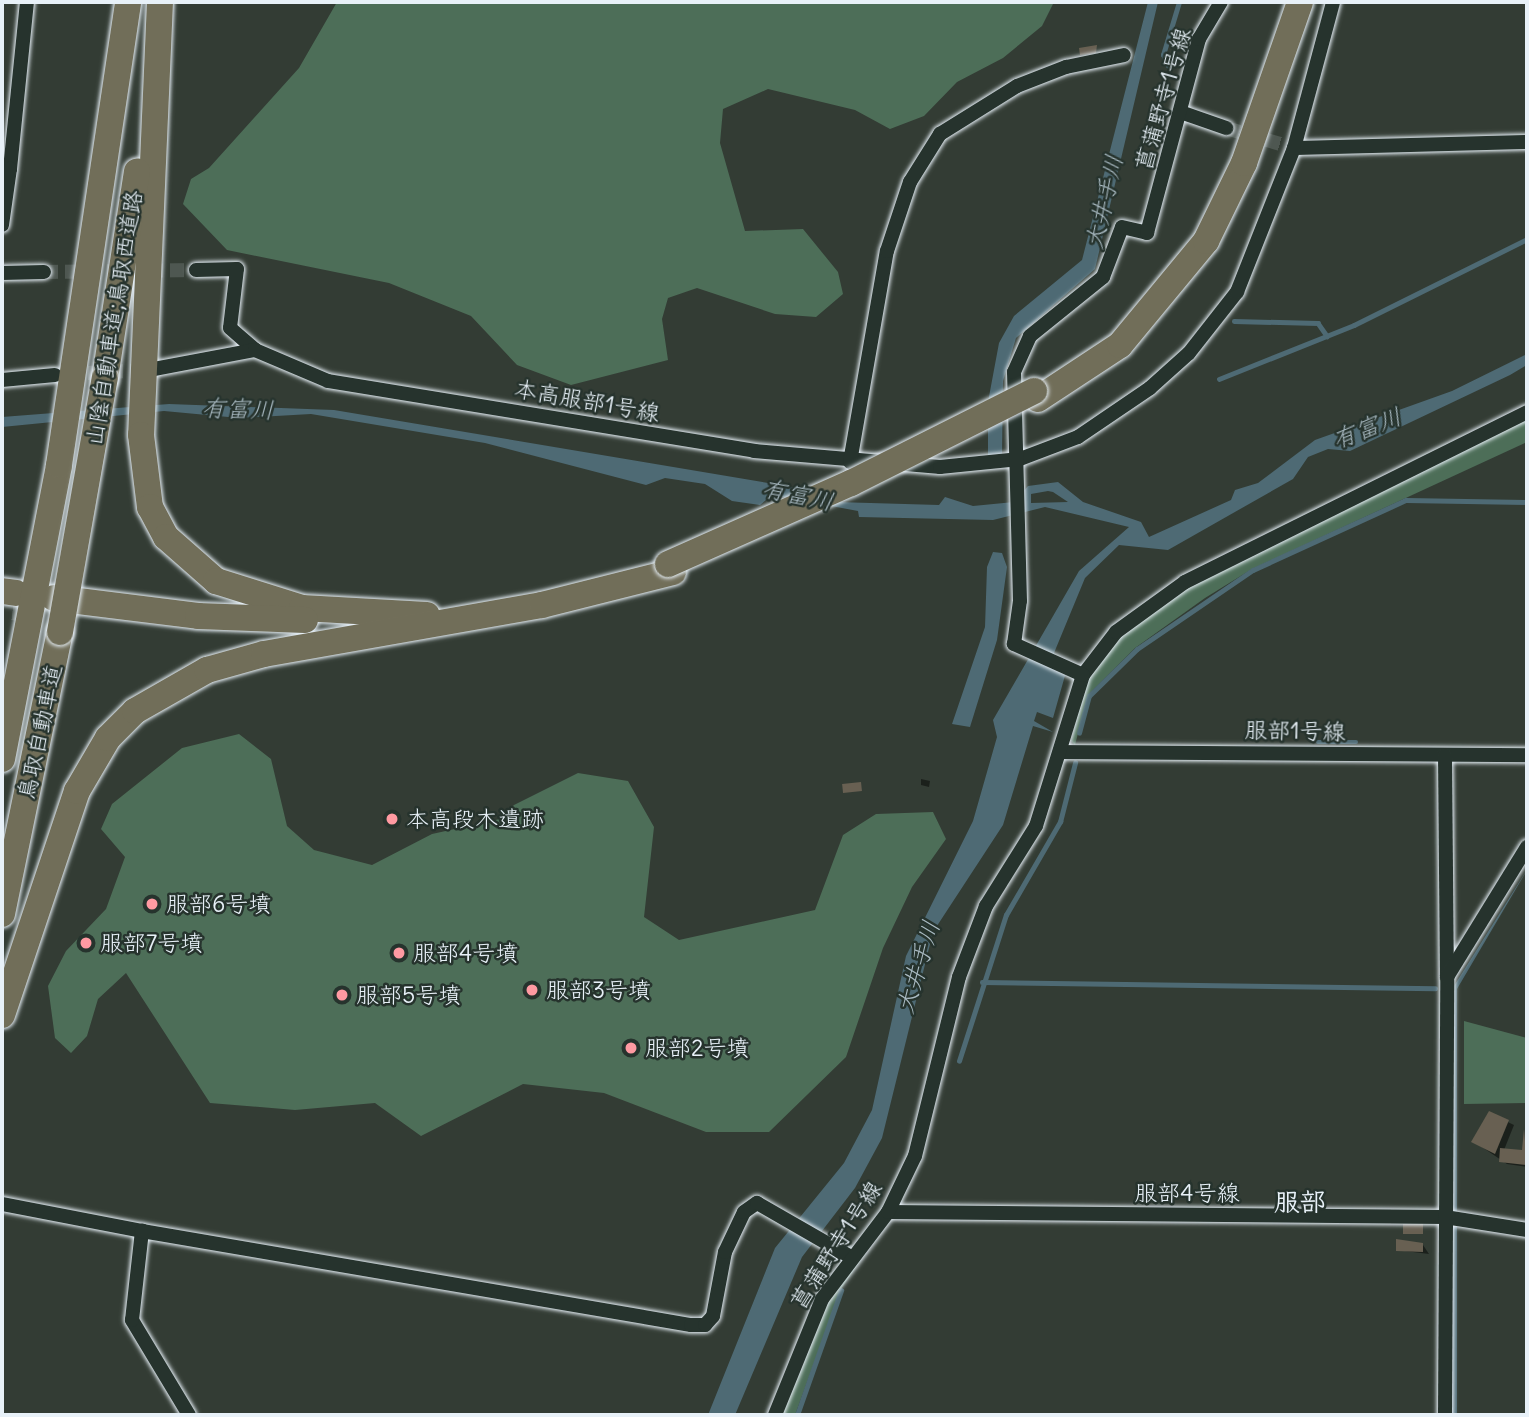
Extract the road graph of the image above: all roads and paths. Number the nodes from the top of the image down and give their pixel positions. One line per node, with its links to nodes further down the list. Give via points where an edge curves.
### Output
1 (27, 2): 14 (street)
2 (128, 2): 21 (highway, 山陰自動車道;鳥取西道路)
3 (150, 2): 30 (highway, 山陰自動車道;鳥取西道路, bridge, via 134,197 105,378)
4 (160, 2): 20 (highway)
5 (1221, 2): 10 (street, 菖蒲野寺1号線, via 1199,39)
6 (1290, 2): 23 (highway, via 1236,159 1197,237 1139,313 1083,363)
7 (1300, 2): 23 (highway, via 1244,163 1206,241 1121,345)
8 (1333, 2): 13 (street, 本高服部1号線)
9 (1124, 55): 25 (street, via 1066,66 1017,86 940,134 910,182 887,250)
10 (1183, 113): 11 (street); 26 (street, 菖蒲野寺1号線, via 1147,233 1122,227 1103,277 1030,336 1020,354 1013,389)
11 (1226, 128)
12 (1527, 142): 13 (street)
13 (1294, 148): 26 (street, 本高服部1号線, via 1237,292 1189,353 1107,420)
14 (6, 169): 15 (street)
15 (2, 225)
16 (195, 270): 19 (street, 本高服部1号線, via 237,270 230,328)
17 (44, 272): 18 (street)
18 (2, 274)
19 (256, 350): 20 (street); 25 (street, 本高服部1号線, via 328,382 653,436)
20 (149, 373): 31 (highway, via 142,458 150,507 166,537 216,581 302,608)
21 (64, 378): 22 (street); 27 (highway, 山陰自動車道;鳥取西道路, via 59,465)
22 (2, 380)
23 (1036, 395): 28 (highway, bridge)
24 (1527, 412): 33 (street, via 1185,582 1116,632)
25 (850, 461): 26 (street, 本高服部1号線, via 954,467)
26 (1020, 464): 33 (street, via 1014,644)
27 (42, 554): 29 (highway, 山陰自動車道;鳥取西道路); 34 (highway)
28 (671, 568): 31 (highway, via 538,598); 32 (highway, via 542,605)
29 (12, 604): 38 (highway, 鳥取自動車道)
30 (55, 614): 31 (highway, via 313,621); 32 (highway); 40 (highway, 鳥取自動車道)
31 (429, 615)
32 (349, 638): 42 (highway, via 207,670 135,711 108,738 58,838)
33 (1079, 673): 35 (street, 菖蒲野寺1号線)
34 (2, 694)
35 (1062, 752): 36 (street, 服部1号線); 44 (street, 菖蒲野寺1号線, via 1036,827 977,930 940,1045 922,1136)
36 (1445, 755): 37 (street, 服部1号線); 41 (street)
37 (1527, 755)
38 (2, 759)
39 (1527, 847): 41 (street)
40 (2, 914)
41 (1447, 977): 45 (street)
42 (2, 1015)
43 (2, 1204): 47 (street)
44 (888, 1212): 45 (street, 服部4号線); 48 (street, 菖蒲野寺1号線)
45 (1445, 1217): 46 (street, 服部4号線); 51 (street)
46 (1527, 1230)
47 (142, 1231): 48 (street, via 705,1325 744,1212 757,1203 774,1208); 49 (street, via 132,1320)
48 (849, 1256): 50 (street, 菖蒲野寺1号線, via 822,1299)
49 (189, 1415)
50 (775, 1415)
51 (1445, 1415)

